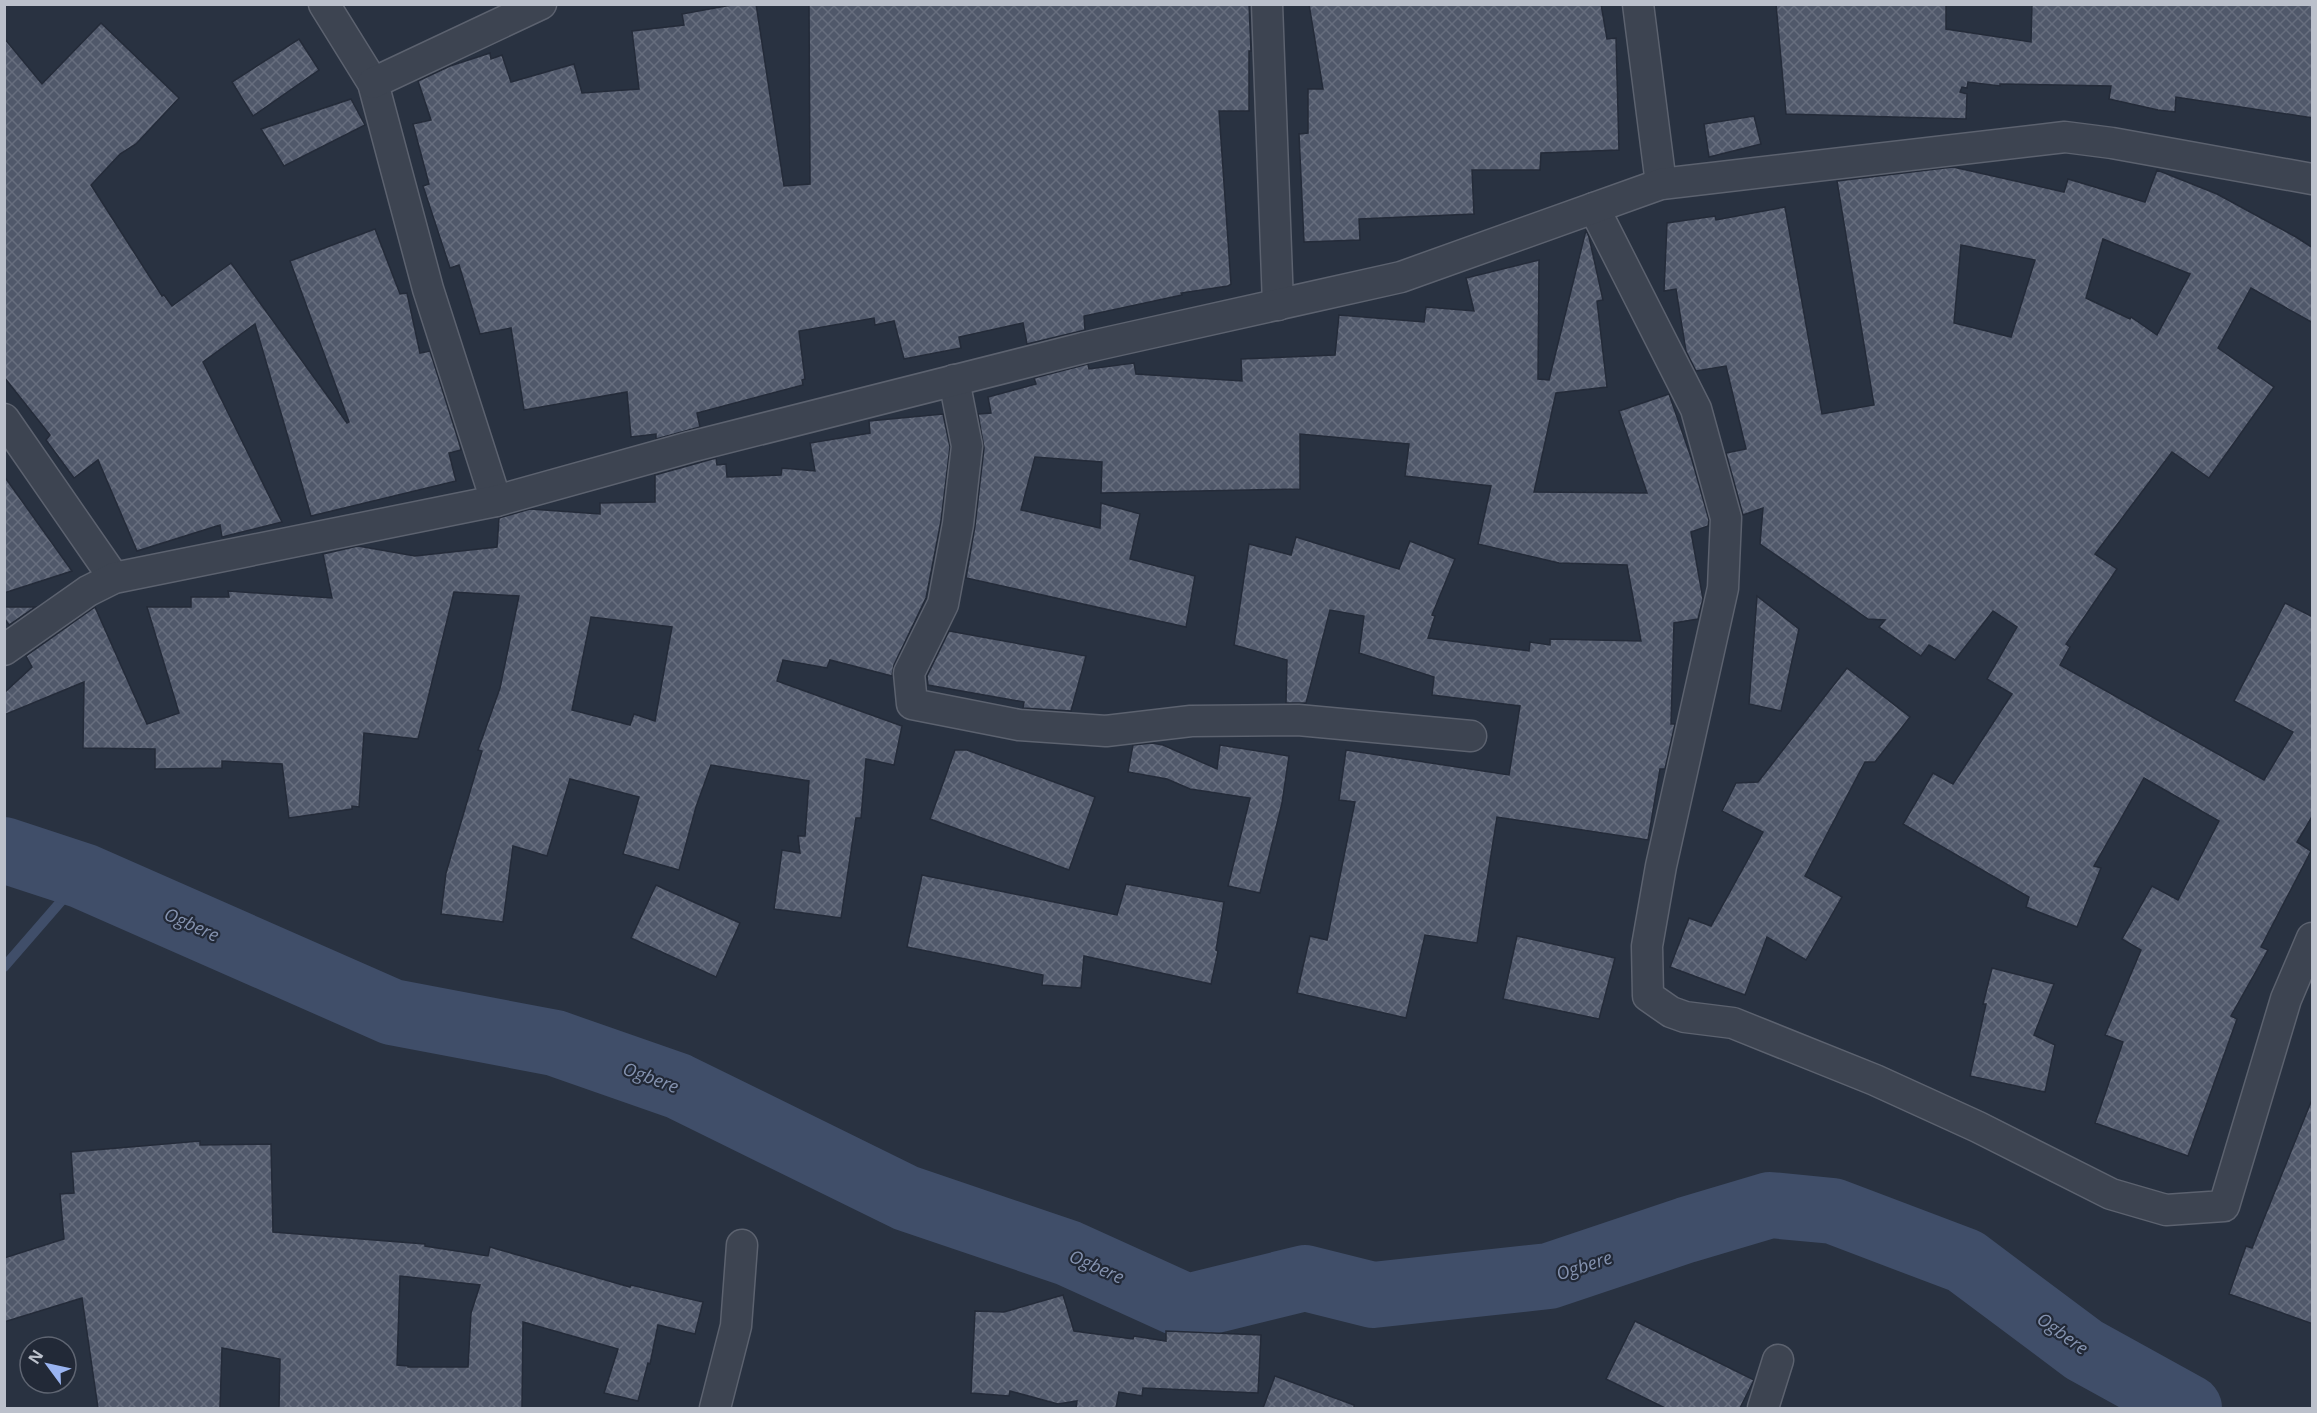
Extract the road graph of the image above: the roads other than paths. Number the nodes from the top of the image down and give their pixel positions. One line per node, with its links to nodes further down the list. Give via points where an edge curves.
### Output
1 (324, 4): 5 (street)
2 (541, 4): 5 (street)
3 (1267, 4): 9 (street)
4 (1638, 4): 7 (street)
5 (373, 83): 12 (street, via 428,289)
6 (2313, 179): 7 (street, via 2065,137)
7 (1661, 184): 8 (street)
8 (1594, 208): 9 (street, via 1401,277); 16 (street, via 1696,409 1726,518 1723,588 1660,866 1647,946 1648,996 1671,1012 1733,1023 1875,1080 2111,1194 2166,1210 2224,1206 2286,999)
9 (1278, 305): 10 (street)
10 (954, 380): 12 (street); 15 (street, via 967,446 958,524 943,604 909,673 912,704 1019,725 1106,730 1191,721 1299,720)
11 (4, 419): 13 (street)
12 (496, 501): 13 (street)
13 (114, 578): 14 (street, via 88,591)
14 (4, 650)
15 (1471, 736)
16 (2313, 938)
17 (742, 1245): 19 (street, via 736,1326)
18 (1778, 1360): 20 (street)
19 (715, 1408)
20 (1763, 1408)

